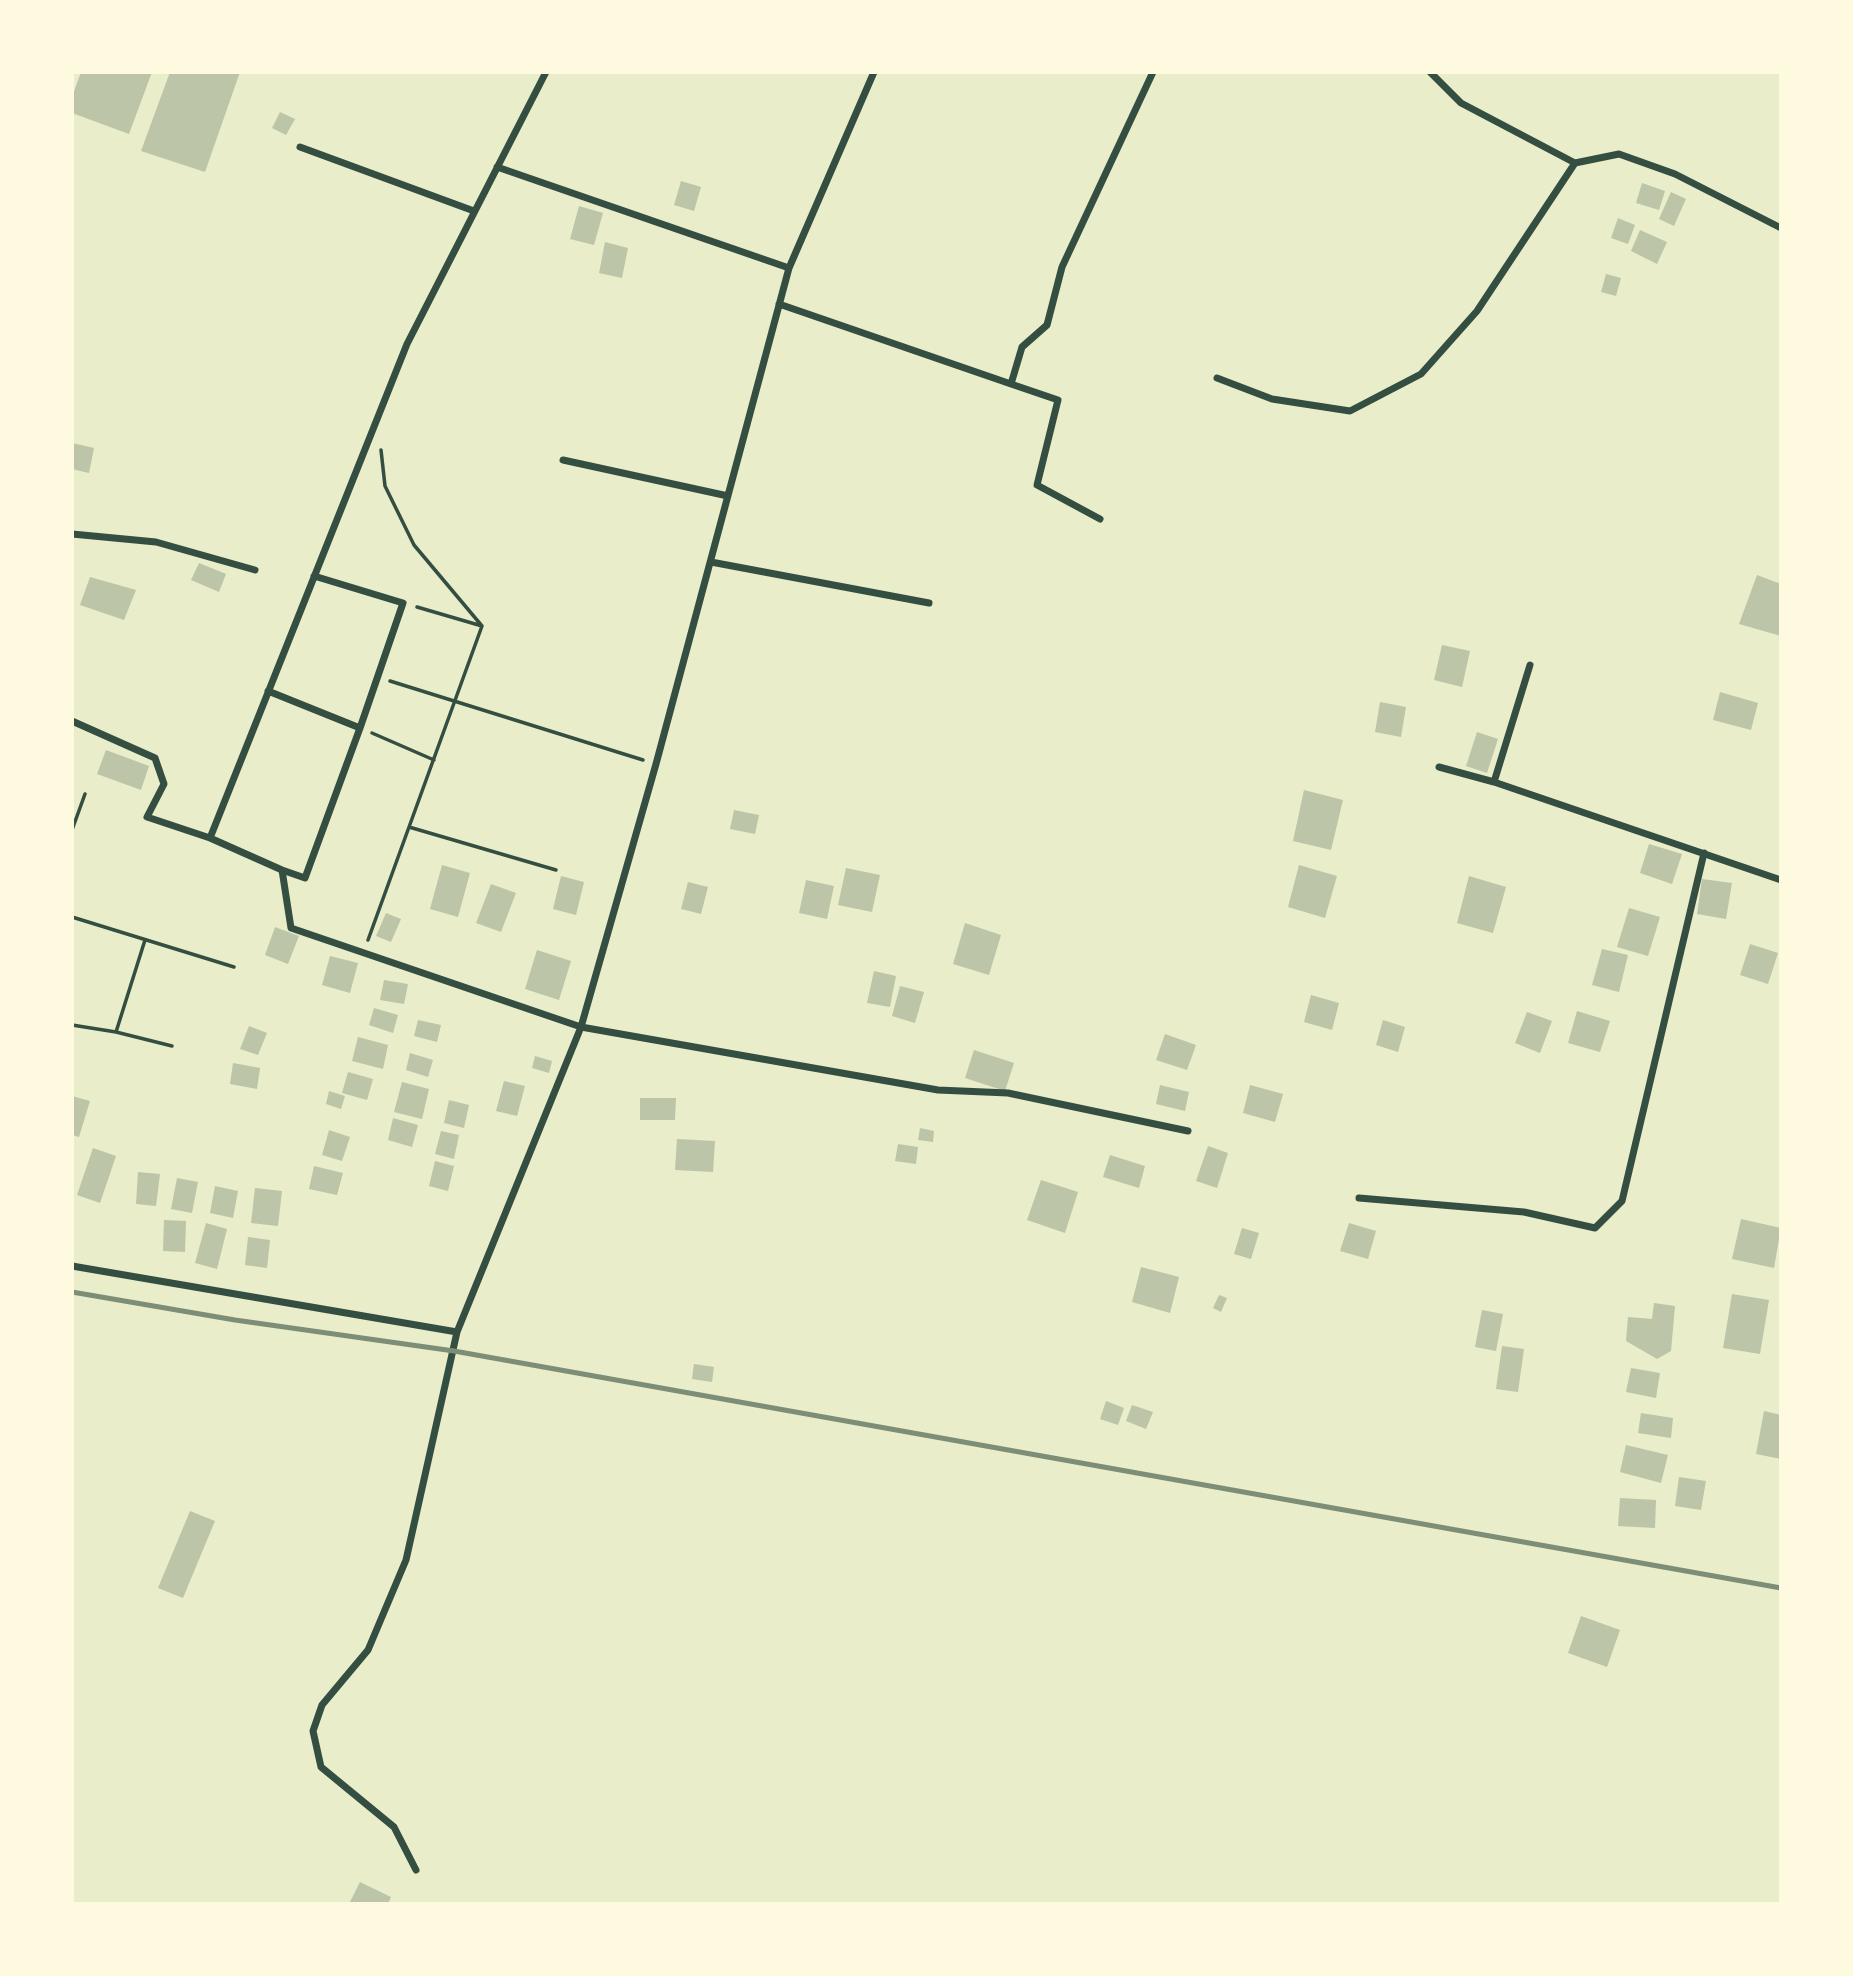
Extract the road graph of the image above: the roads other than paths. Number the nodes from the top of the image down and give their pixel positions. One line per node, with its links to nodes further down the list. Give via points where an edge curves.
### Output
1 (546, 72): 7 (street)
2 (874, 72): 10 (street)
3 (1153, 72): 13 (street, via 1062,267 1047,325 1022,347)
4 (1430, 72): 6 (street, via 1461,103)
5 (299, 147): 8 (street)
6 (1575, 163): 9 (street, via 1619,154 1675,174); 12 (street, via 1477,311 1421,374 1350,411 1272,400)
7 (496, 167): 8 (street); 10 (street)
8 (474, 211): 21 (street, via 407,344)
9 (1781, 228)
10 (789, 268): 11 (street)
11 (779, 304): 13 (street); 15 (street)
12 (1217, 379)
13 (1011, 384): 16 (street, via 1058,400 1037,485)
14 (563, 460): 15 (street)
15 (728, 496): 19 (street)
16 (1100, 519)
17 (73, 534): 18 (street); 20 (street, via 156,542)
18 (72, 544)
19 (710, 562): 22 (street); 33 (street)
20 (255, 570)
21 (314, 576): 24 (street); 26 (street, via 403,603)
22 (929, 603)
23 (1530, 665): 28 (street)
24 (268, 691): 26 (street); 29 (street)
25 (72, 721): 29 (street, via 155,758 164,783 148,817)
26 (360, 728): 31 (street, via 305,878)
27 (1439, 767): 28 (street)
28 (1494, 782): 30 (street)
29 (210, 838): 31 (street)
30 (1704, 853): 32 (street); 35 (street, via 1622,1201 1595,1228 1524,1212)
31 (282, 870): 33 (street, via 291,928)
32 (1781, 880)
33 (581, 1027): 34 (street, via 938,1090 1008,1093); 37 (street)
34 (1188, 1131)
35 (1359, 1198)
36 (72, 1266): 37 (street)
37 (457, 1332): 38 (street, via 407,1560 368,1650 322,1705 313,1731 321,1767 394,1827)
38 (416, 1870)

